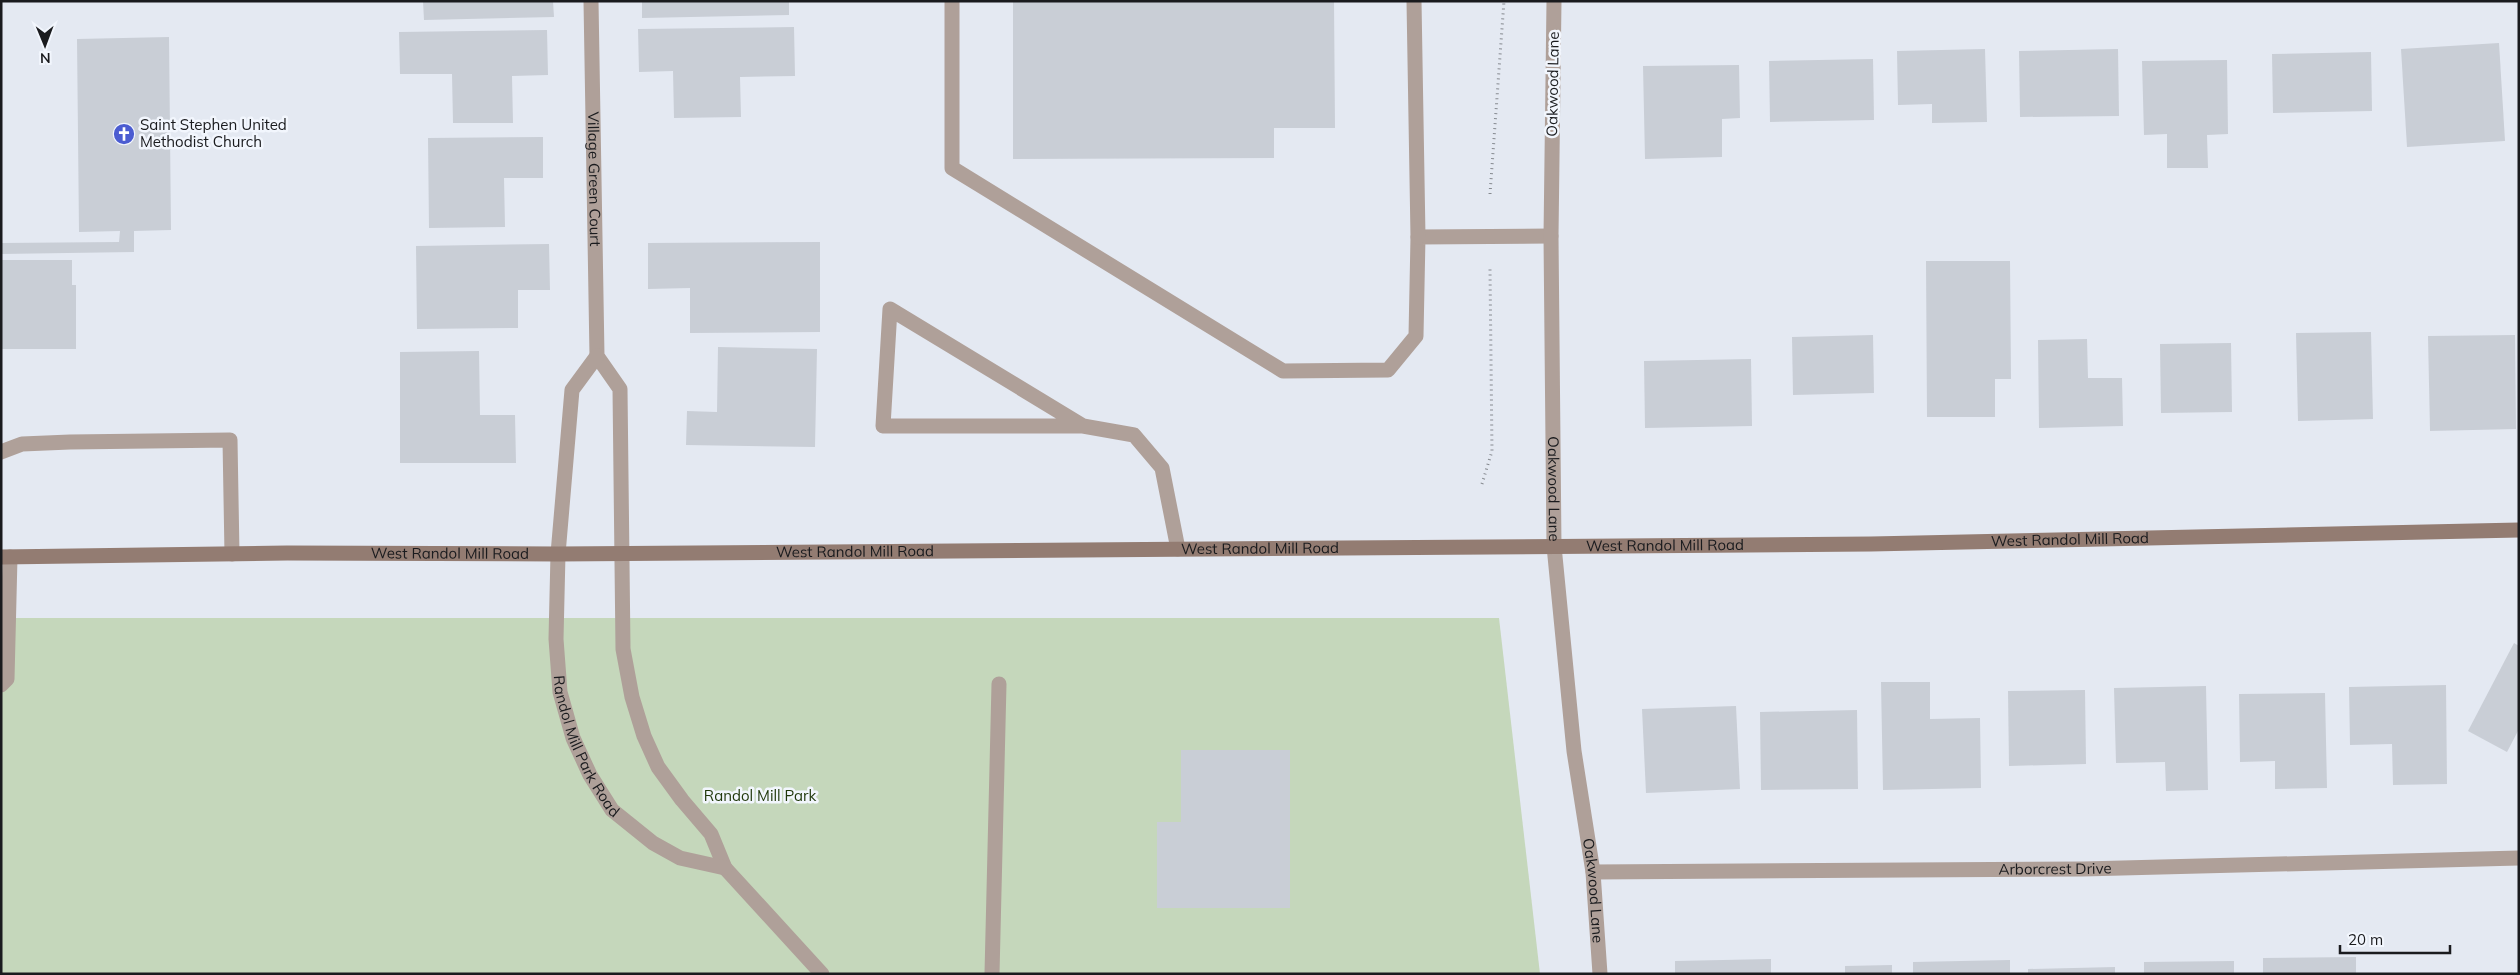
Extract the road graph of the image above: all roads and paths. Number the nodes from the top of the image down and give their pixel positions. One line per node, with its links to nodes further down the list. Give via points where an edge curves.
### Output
1 (591, 1): 10 (street, Village Green Court)
2 (952, 1): 8 (street, via 952,168 1283,371 1388,370 1416,336)
3 (1414, 1): 8 (street)
4 (1504, 1): 6 (path)
5 (1554, 1): 7 (street, Oakwood Lane)
6 (1490, 194)
7 (1551, 236): 8 (street); 15 (street, Oakwood Lane)
8 (1418, 237)
9 (1490, 269): 13 (path, via 1492,451)
10 (597, 356): 17 (street, via 620,389); 19 (street, via 572,390)
11 (1083, 426): 11 (street, via 883,426 890,310 983,365); 16 (street, via 1134,435 1162,468)
12 (1, 452): 18 (street, via 22,444 230,440)
13 (1482, 484)
14 (2519, 530): 15 (main road, West Randol Mill Road, via 1871,544)
15 (1554, 546): 16 (main road, West Randol Mill Road); 25 (street, Oakwood Lane, via 1574,751)
16 (1178, 549): 17 (main road, West Randol Mill Road)
17 (623, 552): 19 (main road, West Randol Mill Road); 24 (street, via 623,649 632,697 644,736 658,767 711,834)
18 (232, 554): 19 (main road, West Randol Mill Road); 20 (main road, West Randol Mill Road)
19 (558, 554): 24 (street, Randol Mill Park Road, via 556,639 560,692 572,738 590,775 612,810 653,843 680,858)
20 (5, 557): 22 (street, via 6,679)
21 (999, 684): 27 (street)
22 (1, 685)
23 (2519, 858): 25 (street, Arborcrest Drive, via 2083,869)
24 (725, 868): 26 (street)
25 (1592, 872): 28 (street, Oakwood Lane)
26 (822, 974)
27 (992, 974)
28 (1600, 974)

